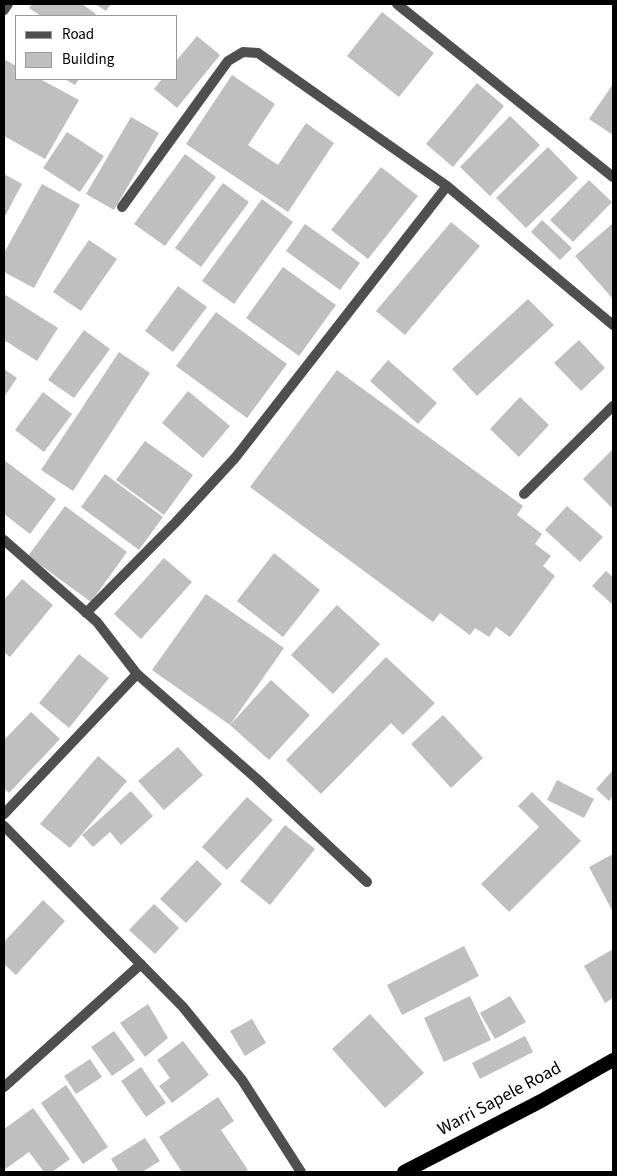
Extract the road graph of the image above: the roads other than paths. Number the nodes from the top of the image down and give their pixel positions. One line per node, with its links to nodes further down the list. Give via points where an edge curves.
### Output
1 (8, 4): 3 (street)
2 (397, 4): 4 (street)
3 (4, 10)
4 (613, 177)
5 (448, 186): 6 (street, via 258,53 243,52 228,61); 7 (street); 11 (street, via 236,458)
6 (122, 208)
7 (613, 325)
8 (613, 406): 9 (street)
9 (524, 494)
10 (4, 540): 11 (street)
11 (86, 613): 12 (street, via 97,622)
12 (137, 674): 13 (street); 15 (street, via 257,779)
13 (4, 814)
14 (4, 826): 16 (street)
15 (367, 882)
16 (141, 964): 18 (street); 19 (street, via 182,1007 242,1080)
17 (613, 1060): 20 (highway, Warri Sapele Road, via 542,1101)
18 (4, 1087)
19 (301, 1172)
20 (404, 1172)

